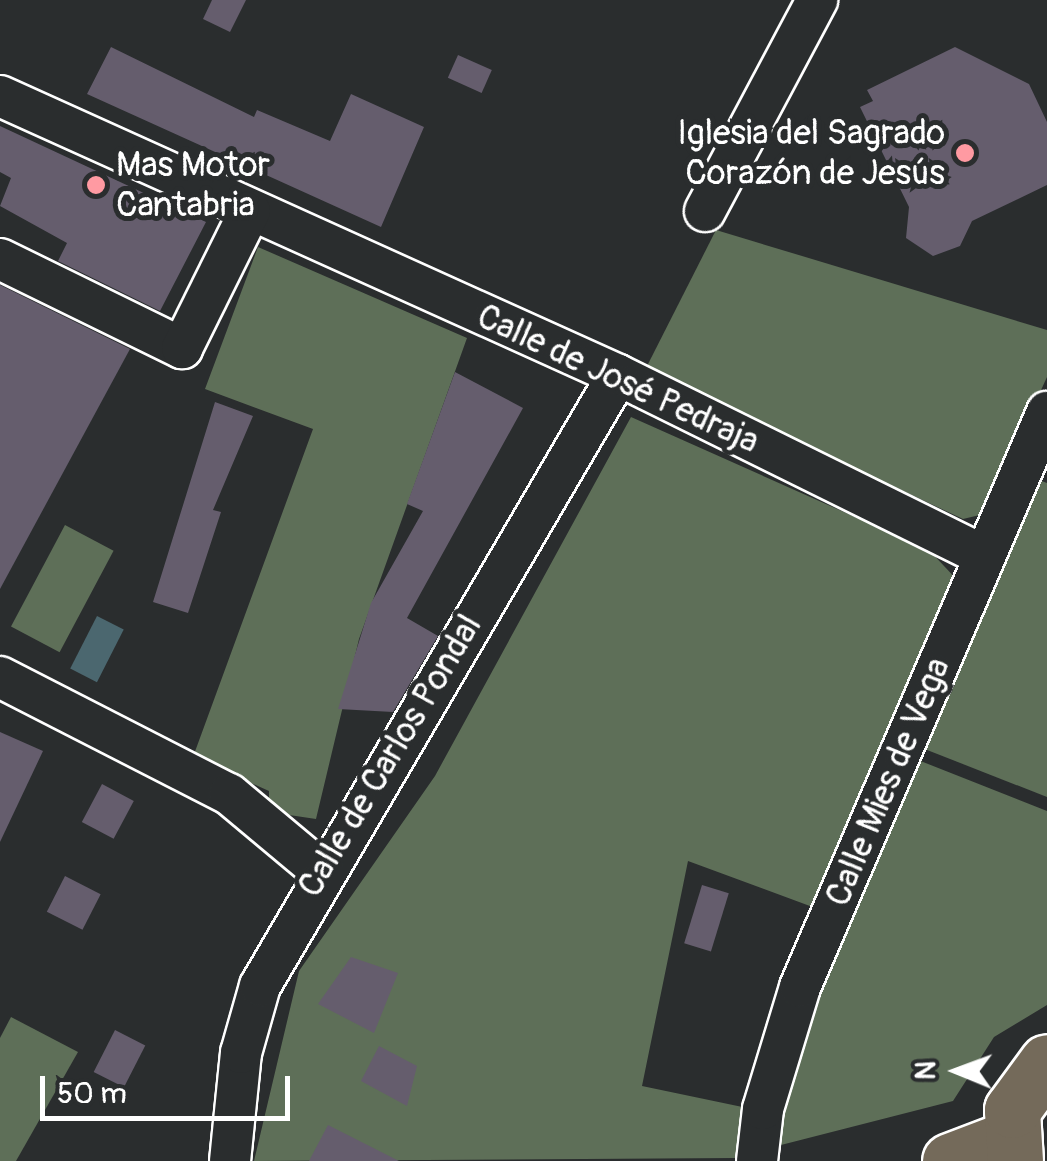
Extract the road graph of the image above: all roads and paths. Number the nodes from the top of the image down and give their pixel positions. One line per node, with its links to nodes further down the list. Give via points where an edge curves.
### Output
1 (817, 0): 4 (street)
2 (0, 96): 3 (street, Calle de José Pedraja)
3 (250, 211): 5 (street, via 182,348); 6 (street, Calle de José Pedraja)
4 (705, 211)
5 (0, 259)
6 (618, 375): 8 (street, Calle de José Pedraja); 10 (street, Calle de Carlos Pondal)
7 (1047, 412): 8 (street, Calle Mies de Vega)
8 (983, 554): 14 (street, Calle Mies de Vega, via 800,987)
9 (0, 677): 10 (street, via 228,794)
10 (320, 870): 13 (street, Calle de Carlos Pondal, via 260,986 241,1053)
11 (1047, 1062): 12 (main road, via 1024,1085)
12 (1012, 1150): 15 (main road)
13 (230, 1161)
14 (757, 1161)
15 (950, 1161)

